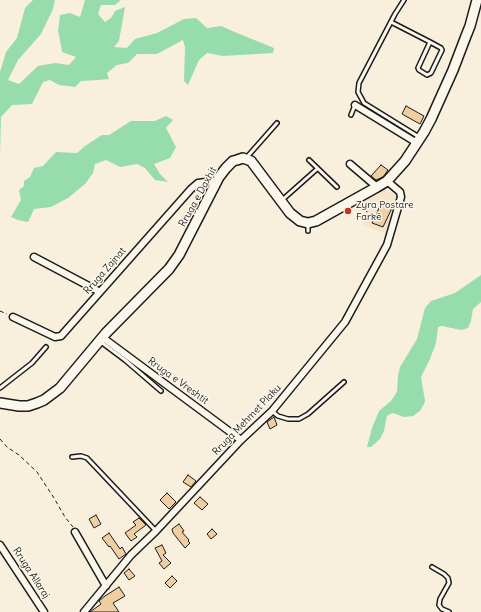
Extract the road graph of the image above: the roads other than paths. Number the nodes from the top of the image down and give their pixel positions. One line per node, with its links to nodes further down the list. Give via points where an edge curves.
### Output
1 (404, 0): 3 (lane)
2 (477, 0): 8 (street, via 453,70)
3 (391, 22): 4 (lane); 8 (lane, via 359,84 358,92 364,103)
4 (430, 42): 4 (lane, via 442,50 431,73 427,75 418,68)
5 (355, 105): 6 (lane); 8 (street)
6 (350, 116)
7 (277, 123): 9 (lane)
8 (419, 140): 13 (street, via 405,161)
9 (246, 159): 14 (street, Rruga e Daxhit, via 233,162); 17 (street, via 253,163)
10 (309, 160): 12 (lane)
11 (350, 164): 16 (street)
12 (318, 169): 15 (lane); 17 (lane)
13 (386, 181): 16 (street); 27 (street, Rruga Mehmet Plaku, via 400,192 401,198 387,246 345,322)
14 (216, 182): 19 (street, Rruga Zajnat, via 198,183 191,189); 21 (street, Rruga e Daxhit, via 172,266)
15 (336, 187)
16 (377, 187): 17 (street, via 308,227 295,218)
17 (281, 201)
18 (34, 257): 19 (street)
19 (100, 292): 20 (street, Rruga Zajnat, via 58,337)
20 (13, 317)
21 (101, 339): 25 (lane); 26 (street, Rruga e Daxhit, via 60,388 44,400 28,406); 28 (street, Rruga e Vreshtit)
22 (46, 346): 24 (lane, via 30,366)
23 (344, 382): 27 (lane, via 308,414 298,419 278,416)
24 (0, 388)
25 (161, 391)
26 (0, 403)
27 (272, 411): 28 (street, Rruga Mehmet Plaku)
28 (241, 440): 30 (street, Rruga Mehmet Plaku)
29 (72, 457): 30 (lane, via 87,458)
30 (156, 531): 34 (street, Rruga Mehmet Plaku, via 131,555)
31 (75, 532): 34 (street)
32 (0, 545): 35 (street, Rruga Allaraj)
33 (432, 567): 37 (lane, via 448,578 449,583 439,605)
34 (106, 586): 36 (street, Rruga Mehmet Plaku)
35 (44, 612)
36 (84, 612)
37 (449, 612)

